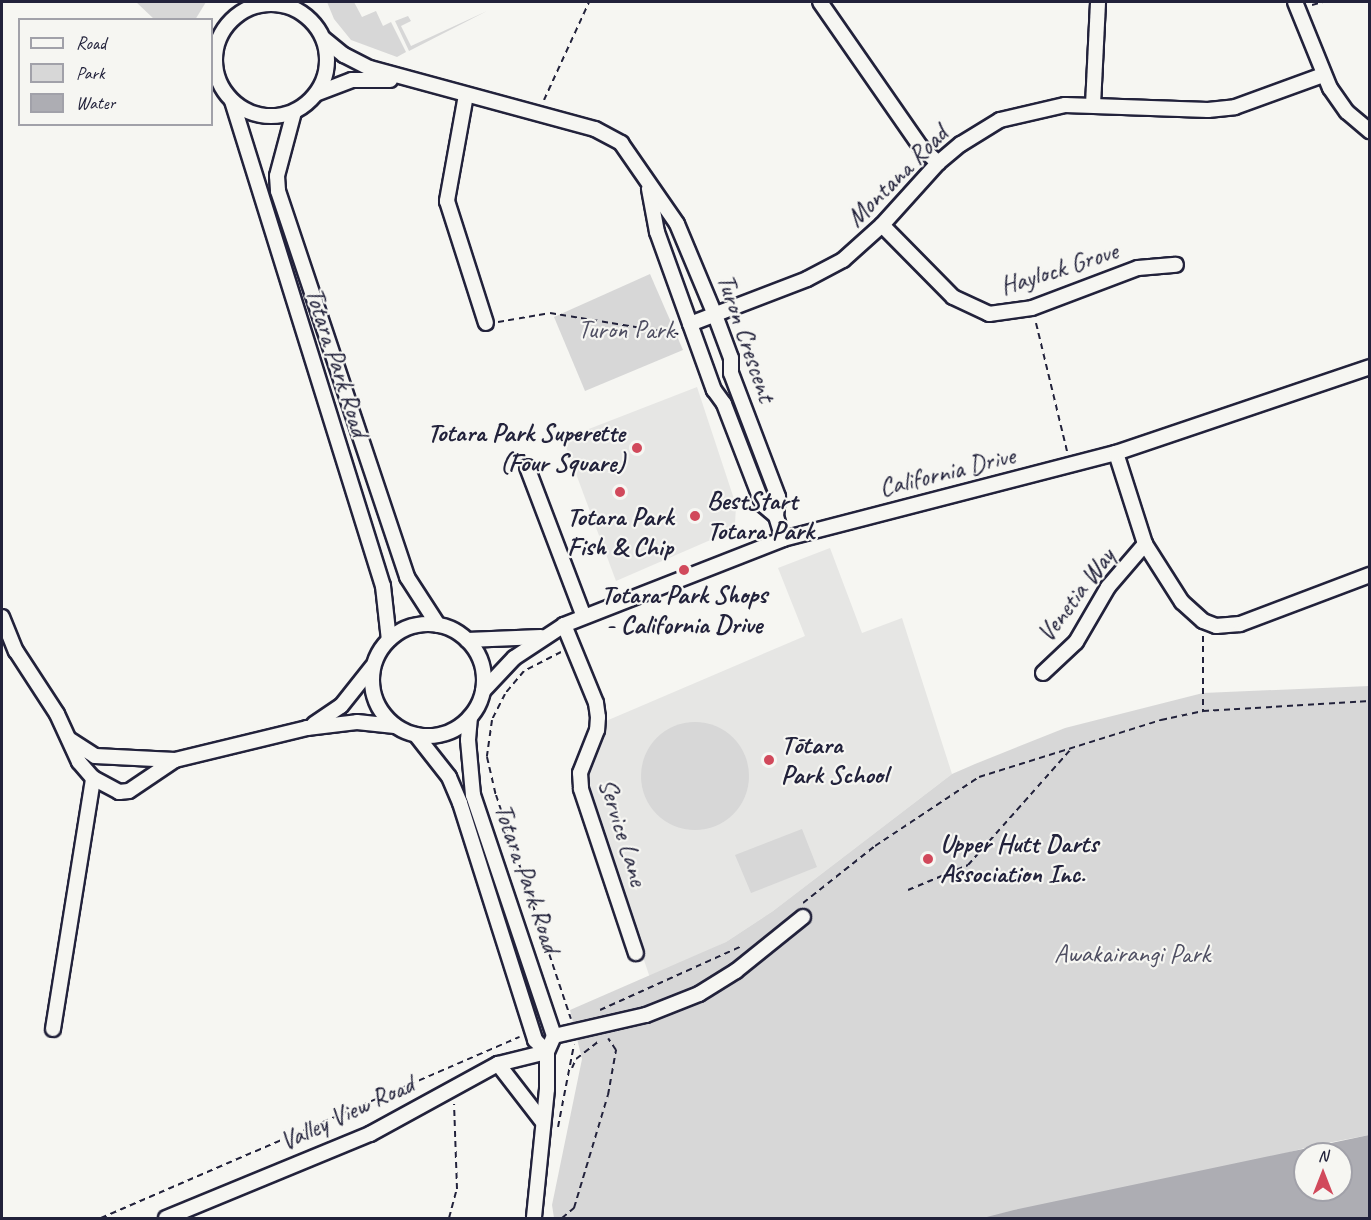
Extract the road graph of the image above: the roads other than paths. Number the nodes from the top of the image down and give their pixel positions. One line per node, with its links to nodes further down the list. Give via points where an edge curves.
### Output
1 (239, 2): 6 (street)
2 (820, 2): 16 (street, via 920,146)
3 (1098, 2): 13 (street)
4 (1295, 2): 8 (street)
5 (306, 8): 6 (street, via 270,4); 7 (street)
6 (236, 16): 12 (street, via 219,38 215,51 218,78)
7 (324, 39): 9 (street, Turon Crescent, via 359,64); 10 (street, via 327,72)
8 (1323, 75): 13 (street, Montana Road, via 1235,107 1208,110); 15 (street, via 1347,112)
9 (419, 84): 10 (street, Turon Crescent, via 352,80); 11 (street, Turon Crescent)
10 (318, 93): 14 (street)
11 (466, 95): 17 (street, Turon Crescent, via 608,135 631,154); 21 (street, via 447,201)
12 (232, 101): 14 (street, via 243,109 268,116); 35 (street, Totara Park Road, via 383,586)
13 (1093, 105): 16 (street, Montana Road, via 1044,107 1000,120)
14 (294, 112): 33 (street, Totara Park Road, via 277,176 278,191 407,577)
15 (1370, 131)
16 (938, 163): 18 (street, Montana Road)
17 (648, 184): 20 (street, Turon Crescent, via 677,224); 22 (street, Turon Crescent, via 657,232)
18 (882, 225): 19 (street, Haylock Grove, via 963,304 989,314 1032,308 1138,268); 20 (street, Montana Road, via 828,269)
19 (1176, 265)
20 (715, 315): 22 (street, Montana Road); 26 (street, Turon Crescent, via 730,358 731,373 778,497)
21 (486, 323)
22 (691, 326): 26 (street, Turon Crescent, via 763,504)
23 (1370, 367): 24 (street, California Drive)
24 (1116, 453): 27 (street, California Drive); 28 (street)
25 (527, 467): 31 (street)
26 (776, 516): 27 (street, Turon Crescent)
27 (783, 538): 31 (street, California Drive)
28 (1145, 544): 29 (street, via 1182,602 1203,621 1216,626 1240,624); 40 (street, Venetia Way, via 1108,587 1076,642)
29 (1370, 575)
30 (2, 617): 38 (street)
31 (584, 617): 32 (street, California Drive)
32 (564, 624): 34 (street, California Drive); 50 (street, Service Lane, via 598,717 597,730 580,773 581,789)
33 (438, 625): 35 (street, via 412,626); 36 (street)
34 (541, 637): 36 (street, California Drive); 41 (street, California Drive)
35 (389, 640): 39 (street)
36 (467, 640): 41 (street, via 482,664)
37 (2, 643): 38 (street)
38 (16, 651): 46 (street, via 42,687)
39 (373, 666): 43 (street, via 375,700); 44 (street, via 341,706)
40 (1043, 673)
41 (483, 691): 42 (street)
42 (470, 717): 45 (street, via 446,733); 52 (street, Totara Park Road, via 473,795)
43 (396, 727): 44 (street, via 357,722); 45 (street)
44 (307, 728): 47 (street)
45 (416, 735): 53 (street, Totara Park Road, via 449,777 460,803 535,1040)
46 (69, 739): 47 (street, via 95,756); 48 (street, via 79,762)
47 (175, 760): 48 (street, via 129,791 119,792)
48 (93, 778): 51 (street)
49 (803, 917): 52 (street, via 736,971 699,994 646,1015)
50 (636, 953)
51 (53, 1029)
52 (554, 1036): 53 (street)
53 (547, 1052): 54 (street, Valley View Road); 55 (street)
54 (498, 1064): 55 (street); 56 (street, Valley View Road, via 369,1134)
55 (542, 1121): 57 (street)
56 (166, 1218)
57 (534, 1218)

